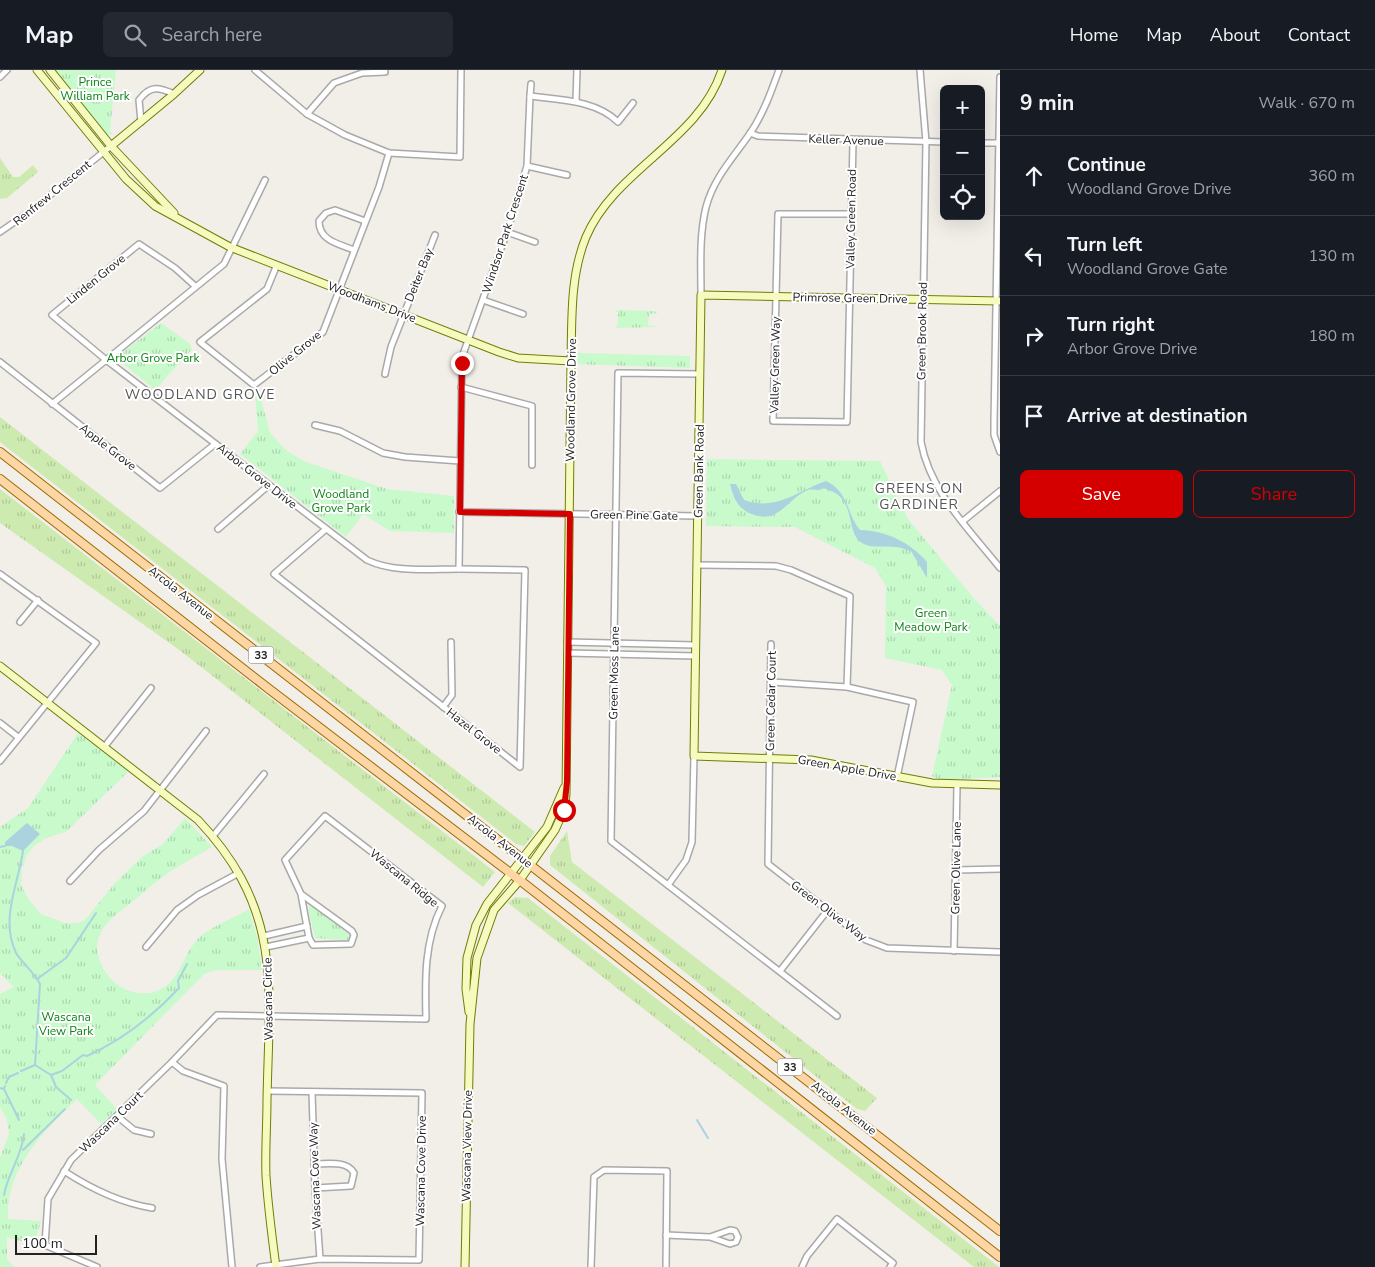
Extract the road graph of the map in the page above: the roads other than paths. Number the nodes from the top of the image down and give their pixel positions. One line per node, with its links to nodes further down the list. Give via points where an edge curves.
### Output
1 (7, 70): 12 (street)
2 (38, 70): 28 (street, Woodhams Drive)
3 (50, 70): 27 (street, Woodhams Drive)
4 (200, 70): 15 (street)
5 (255, 70): 19 (street)
6 (461, 70): 29 (street, via 460,157)
7 (577, 70): 17 (street)
8 (722, 70): 55 (street, Woodland Grove Drive, via 702,111 619,190 587,235 573,290)
9 (780, 70): 21 (street, Green Bank Road, via 769,100)
10 (920, 70): 23 (street, Green Brook Road)
11 (385, 72): 19 (street, via 362,73 334,83)
12 (0, 77)
13 (1000, 77): 26 (street)
14 (531, 84): 16 (street, Windsor Park Crescent)
15 (174, 94): 20 (street); 20 (street, via 158,87 143,94 139,100)
16 (530, 96): 17 (street); 30 (street, Windsor Park Crescent)
17 (576, 102): 18 (street, via 602,110 618,122)
18 (633, 103)
19 (307, 114): 29 (street)
20 (141, 122): 27 (street)
21 (750, 133): 22 (street, Keller Avenue); 45 (street, Green Bank Road, via 725,165 706,206 702,229)
22 (853, 141): 23 (street, Keller Avenue); 33 (street, Valley Green Road)
23 (926, 142): 24 (street, Keller Avenue); 48 (street, Green Brook Road)
24 (940, 142)
25 (985, 143): 26 (street)
26 (999, 143): 50 (street)
27 (111, 146): 28 (street, Renfrew Crescent); 34 (street, Woodhams Drive)
28 (103, 152): 34 (street, Woodhams Drive, via 139,193 155,206); 36 (street, Renfrew Crescent)
29 (389, 153): 35 (street)
30 (527, 166): 31 (street); 37 (street, Windsor Park Crescent)
31 (567, 175)
32 (265, 180): 40 (street)
33 (850, 214): 46 (street, Valley Green Way, via 778,214); 47 (street, Valley Green Road)
34 (180, 218): 40 (street, Woodhams Drive)
35 (365, 221): 41 (street); 41 (street, via 335,210 326,212 319,222 325,238)
36 (0, 232)
37 (507, 232): 39 (street); 49 (street, Windsor Park Crescent)
38 (435, 235): 51 (street, Deiter Bay)
39 (535, 242)
40 (230, 247): 42 (street, Woodhams Drive); 43 (street, via 224,264)
41 (354, 250): 44 (street)
42 (276, 266): 44 (street, Woodhams Drive); 44 (street, Olive Grove, via 267,289 200,342 254,385 323,332)
43 (195, 286): 54 (street); 54 (street, Linden Grove, via 139,244 52,315)
44 (340, 290): 51 (street, Woodhams Drive)
45 (701, 295): 46 (street, Primrose Green Drive); 58 (street, Green Bank Road)
46 (776, 296): 47 (street, Primrose Green Drive); 47 (street, Valley Green Way, via 774,421 847,422)
47 (849, 298): 48 (street, Primrose Green Drive)
48 (923, 299): 50 (street, Primrose Green Drive); 75 (street, Green Brook Road, via 921,442 924,462 939,492)
49 (483, 300): 52 (street); 53 (street, Windsor Park Crescent)
50 (998, 301): 59 (street)
51 (403, 314): 53 (street, Woodhams Drive); 57 (street, Deiter Bay)
52 (522, 314)
53 (469, 340): 55 (street, Woodhams Drive, via 518,358); 60 (street, via 462,357)
54 (105, 359): 61 (street); 63 (street, Arbor Grove Drive)
55 (571, 361): 72 (street, Woodland Grove Drive)
56 (0, 362): 61 (street, Apple Grove)
57 (385, 374)
58 (700, 374): 73 (street, Green Moss Lane, via 618,373); 74 (street, Green Bank Road)
59 (998, 378): 65 (street, via 994,435)
60 (461, 387): 66 (street); 67 (street, via 532,406)
61 (52, 404): 63 (street, Apple Grove, via 160,488)
62 (315, 425): 66 (street, via 340,431 383,453)
63 (215, 444): 69 (street, Arbor Grove Drive)
64 (0, 452): 112 (main road, Arcola Avenue / 33)
65 (1000, 452)
66 (460, 461): 71 (street)
67 (532, 465)
68 (0, 479): 117 (main road, Arcola Avenue / 33)
69 (269, 485): 76 (street); 77 (street, Arbor Grove Drive)
70 (1000, 491): 75 (street)
71 (460, 512): 72 (street, Green Pine Gate); 80 (street)
72 (570, 514): 73 (street, Green Pine Gate); 85 (street, Woodland Grove Drive)
73 (616, 515): 74 (street, Green Pine Gate); 86 (street, Green Moss Lane)
74 (698, 516): 78 (street, Green Bank Road)
75 (963, 521): 79 (street, Green Brook Road)
76 (218, 529)
77 (326, 530): 80 (street, Arbor Grove Drive, via 380,566); 97 (street, Hazel Grove, via 274,574)
78 (697, 565): 88 (street, Green Bank Road); 94 (street, via 776,566 850,596)
79 (1000, 568)
80 (459, 569): 97 (street, Hazel Grove, via 525,570 520,767)
81 (0, 574): 82 (street)
82 (38, 600): 83 (street); 96 (street, via 96,643)
83 (20, 622)
84 (451, 642): 97 (street, via 452,695)
85 (567, 642): 86 (street); 89 (street, Woodland Grove Drive)
86 (614, 643): 88 (street); 90 (street, Green Moss Lane)
87 (772, 644): 93 (street, Green Cedar Court)
88 (695, 645): 91 (street, Green Bank Road)
89 (567, 653): 90 (street); 107 (street, Woodland Grove Drive)
90 (614, 655): 91 (street); 120 (street, Green Moss Lane, via 611,841)
91 (694, 656): 102 (street, Green Bank Road)
92 (0, 666): 96 (street, Wascana Circle)
93 (772, 682): 94 (street); 103 (street, Green Cedar Court)
94 (847, 687): 106 (street, via 913,702)
95 (151, 688): 101 (street)
96 (47, 703): 100 (street); 101 (street, Wascana Circle)
97 (443, 707)
98 (0, 723): 100 (street)
99 (206, 731): 110 (street)
100 (18, 737): 104 (street)
101 (105, 746): 110 (street, Wascana Circle)
102 (694, 756): 103 (street, Green Apple Drive); 120 (street, Green Bank Road, via 692,842 686,860)
103 (770, 758): 106 (street, Green Apple Drive, via 811,760); 122 (street, Green Olive Way, via 768,864)
104 (0, 762)
105 (264, 774): 111 (street)
106 (897, 777): 108 (street, Green Apple Drive)
107 (567, 782): 112 (street, Woodland Grove Drive, via 547,827); 113 (street, Woodland Grove Drive, via 564,810 555,830)
108 (958, 786): 109 (street, Green Apple Drive); 115 (street, Green Olive Lane)
109 (1000, 786)
110 (161, 790): 111 (street, Wascana Circle); 119 (street, via 144,811 99,850)
111 (213, 836): 116 (street, Wascana Circle)
112 (523, 858): 113 (main road, Arcola Avenue / 33); 117 (street, Wascana View Drive)
113 (531, 864): 118 (street, Wascana View Drive); 143 (main road, Arcola Avenue / 33)
114 (1000, 869): 115 (street)
115 (957, 870): 128 (street, Green Olive Lane)
116 (239, 873): 124 (street, Wascana Circle); 126 (street, via 177,910)
117 (512, 874): 118 (main road, Arcola Avenue / 33); 133 (street, Wascana View Drive, via 486,904 476,925 468,958 466,988)
118 (520, 880): 133 (street, Wascana View Drive, via 494,910 483,935 477,958); 146 (main road, Arcola Avenue / 33)
119 (70, 881)
120 (668, 886): 130 (street, Green Moss Lane)
121 (301, 894): 123 (street, Wascana Ridge); 125 (street, Wascana Ridge, via 354,935 351,944 345,946 313,945); 131 (street, Wascana Ridge, via 285,860 325,816 442,906 432,925 428,953 426,1019)
122 (827, 911): 128 (street, Green Olive Way, via 866,940 887,948); 130 (street)
123 (307, 926): 124 (street); 125 (street, Wascana Ridge)
124 (264, 936): 127 (street, Wascana Circle)
125 (309, 938): 127 (street)
126 (146, 947)
127 (266, 947): 131 (street, Wascana Circle)
128 (954, 951): 129 (street, Green Olive Way)
129 (1000, 952)
130 (780, 971): 132 (street, Green Moss Lane)
131 (270, 1016): 134 (street, Wascana Court, via 217,1014); 135 (street, Wascana Circle)
132 (837, 1016)
133 (470, 1024): 152 (street, Wascana View Drive)
134 (172, 1062): 137 (street, Wascana Court); 150 (street, via 183,1071 224,1086 222,1159)
135 (267, 1091): 136 (street, Wascana Cove Drive); 148 (street, Wascana Circle, via 266,1176)
136 (312, 1092): 139 (street, Wascana Cove Way); 147 (street, Wascana Cove Drive, via 422,1093 420,1260)
137 (117, 1116): 138 (street, via 134,1130); 140 (street, Wascana Court, via 71,1160)
138 (151, 1134)
139 (314, 1164): 141 (street, Wascana Cove Way); 141 (street, via 344,1164 354,1173 351,1186)
140 (64, 1171): 142 (street, via 81,1182 136,1205); 149 (street, Wascana Court, via 48,1199 45,1245)
141 (314, 1188): 147 (street, Wascana Cove Way)
142 (152, 1208)
143 (1000, 1231)
144 (666, 1235): 145 (street); 153 (street, via 667,1171 604,1170 594,1177); 154 (street)
145 (710, 1237): 145 (street, via 730,1244 738,1237 737,1232 730,1230)
146 (1000, 1257)
147 (320, 1259): 148 (street, Wascana Cove Drive)
148 (276, 1266): 151 (street)
149 (97, 1267)
150 (232, 1267)
151 (260, 1267)
152 (464, 1267)
153 (591, 1267)
154 (666, 1267)
155 (802, 1267): 156 (street, via 837,1219 893,1263)
156 (890, 1267)

